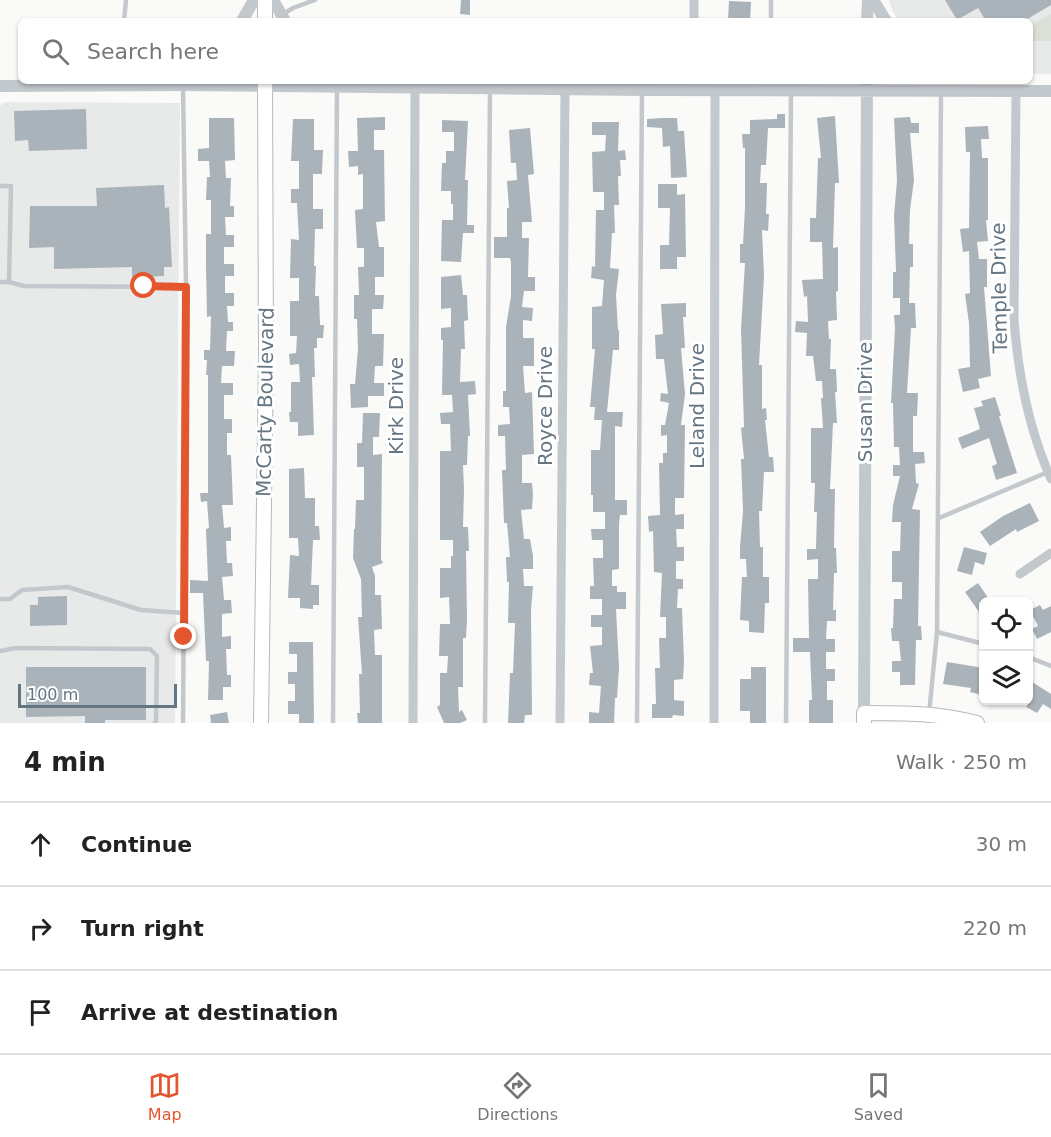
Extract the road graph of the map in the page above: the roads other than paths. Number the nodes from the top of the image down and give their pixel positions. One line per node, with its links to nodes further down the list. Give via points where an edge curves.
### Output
1 (126, 0): 10 (lane)
2 (254, 0): 11 (street)
3 (265, 0): 12 (main road)
4 (273, 0): 13 (street)
5 (315, 0): 13 (lane, via 293,8)
6 (694, 0): 14 (street)
7 (771, 0): 15 (lane)
8 (868, 0): 16 (street)
9 (873, 0): 17 (street)
10 (124, 18)
11 (244, 18)
12 (265, 18)
13 (283, 18)
14 (694, 18)
15 (771, 18)
16 (867, 18)
17 (884, 18)
18 (120, 84): 26 (street); 28 (street)
19 (150, 84): 28 (street)
20 (265, 84): 23 (street); 29 (street); 60 (main road, McCarty Boulevard)
21 (374, 84): 31 (street)
22 (956, 84): 38 (street)
23 (183, 85): 28 (street); 44 (lane)
24 (693, 85): 34 (street); 35 (street)
25 (771, 85): 35 (street); 36 (street)
26 (0, 86)
27 (867, 86): 36 (street); 37 (street); 57 (street, Susan Drive)
28 (141, 87)
29 (337, 87): 31 (street); 61 (lane)
30 (490, 87): 32 (street); 33 (street); 63 (lane)
31 (385, 88): 32 (street)
32 (415, 88): 62 (street, Kirk Drive)
33 (565, 89): 34 (street); 64 (street, Royce Drive)
34 (642, 90): 65 (lane)
35 (715, 90): 66 (street, Leland Drive)
36 (791, 90): 67 (lane)
37 (941, 90): 38 (street); 46 (lane)
38 (966, 90): 39 (street)
39 (1016, 91): 40 (street); 45 (street, Temple Drive, via 1017,355 1034,437)
40 (1051, 91)
41 (0, 186): 43 (lane, via 11,186)
42 (0, 282): 43 (lane)
43 (9, 282): 44 (lane, via 24,286)
44 (186, 287): 50 (lane)
45 (1050, 476): 46 (lane)
46 (939, 518): 51 (lane)
47 (1051, 553): 48 (street)
48 (1020, 574)
49 (0, 599): 50 (lane, via 10,599 22,590 68,587 141,610)
50 (184, 613): 59 (lane)
51 (938, 632): 52 (lane); 56 (lane)
52 (979, 643)
53 (0, 651): 58 (lane, via 150,649 157,656)
54 (1033, 659): 55 (lane)
55 (1051, 666)
56 (929, 714): 57 (main road); 68 (main road)
57 (864, 718)
58 (154, 723)
59 (183, 723)
60 (261, 723)
61 (333, 723)
62 (412, 723)
63 (485, 723)
64 (560, 723)
65 (637, 723)
66 (714, 723)
67 (786, 723)
68 (977, 723)

